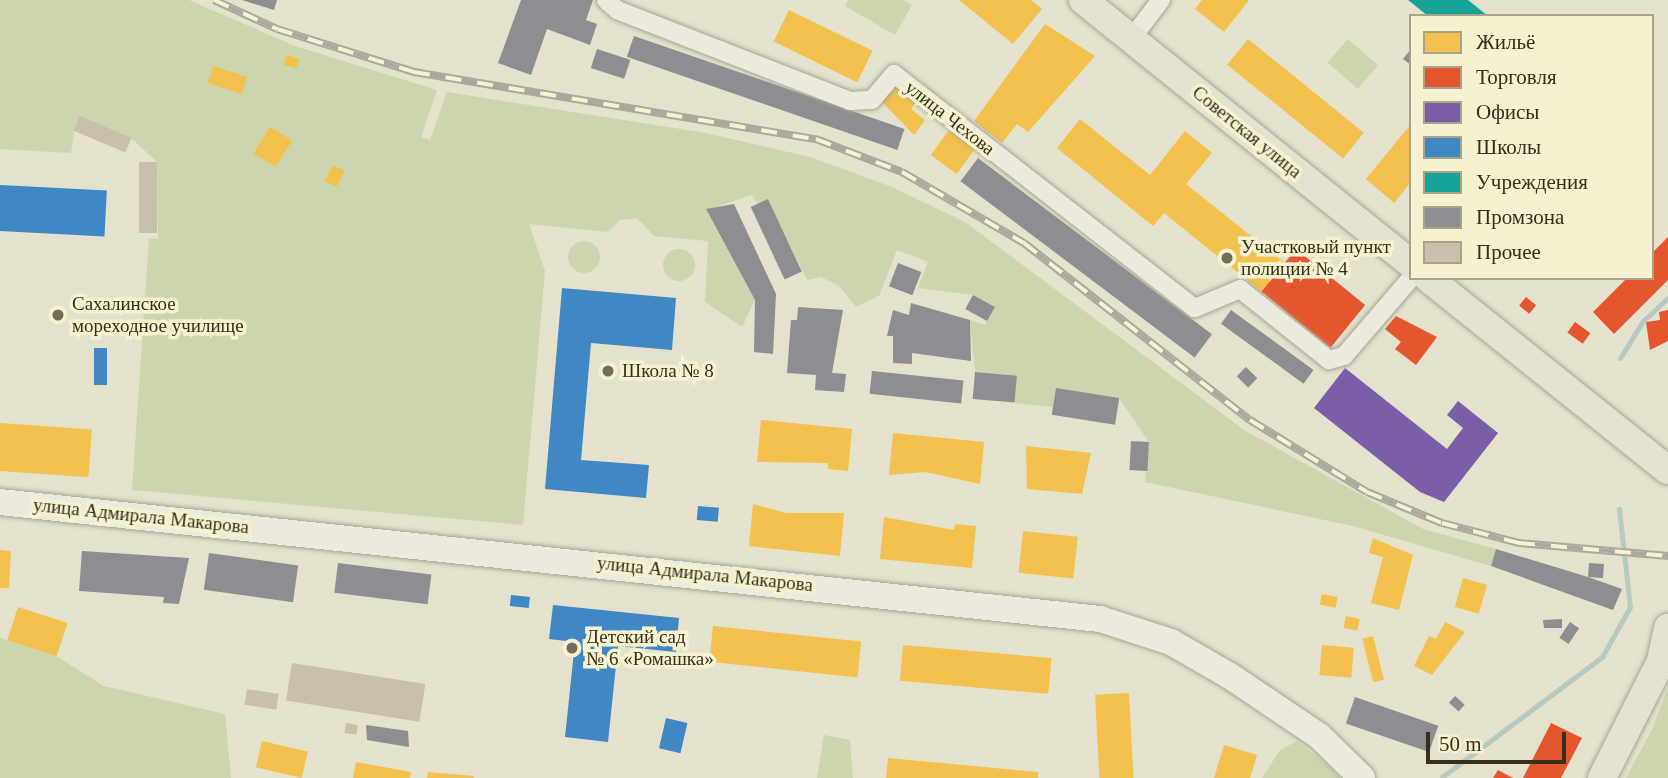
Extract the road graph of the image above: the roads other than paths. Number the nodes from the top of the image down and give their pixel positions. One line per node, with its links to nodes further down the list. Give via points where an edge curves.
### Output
1 (606, 0): 6 (street, улица Чехова, via 617,10 850,101 872,100 894,74 1195,307 1240,289 1329,360 1344,356)
2 (1083, 0): 4 (main road, Советская улица)
3 (1161, 0): 4 (street)
4 (1132, 38): 5 (main road, Советская улица)
5 (1409, 262)
6 (1409, 280)
7 (1430, 280): 8 (main road)
8 (1668, 470)
9 (0, 502): 11 (main road, улица Адмирала Макарова, via 1100,619 1171,642 1230,676 1319,736)
10 (1668, 628): 12 (main road, via 1661,661)
11 (1362, 778)
12 (1602, 778)

